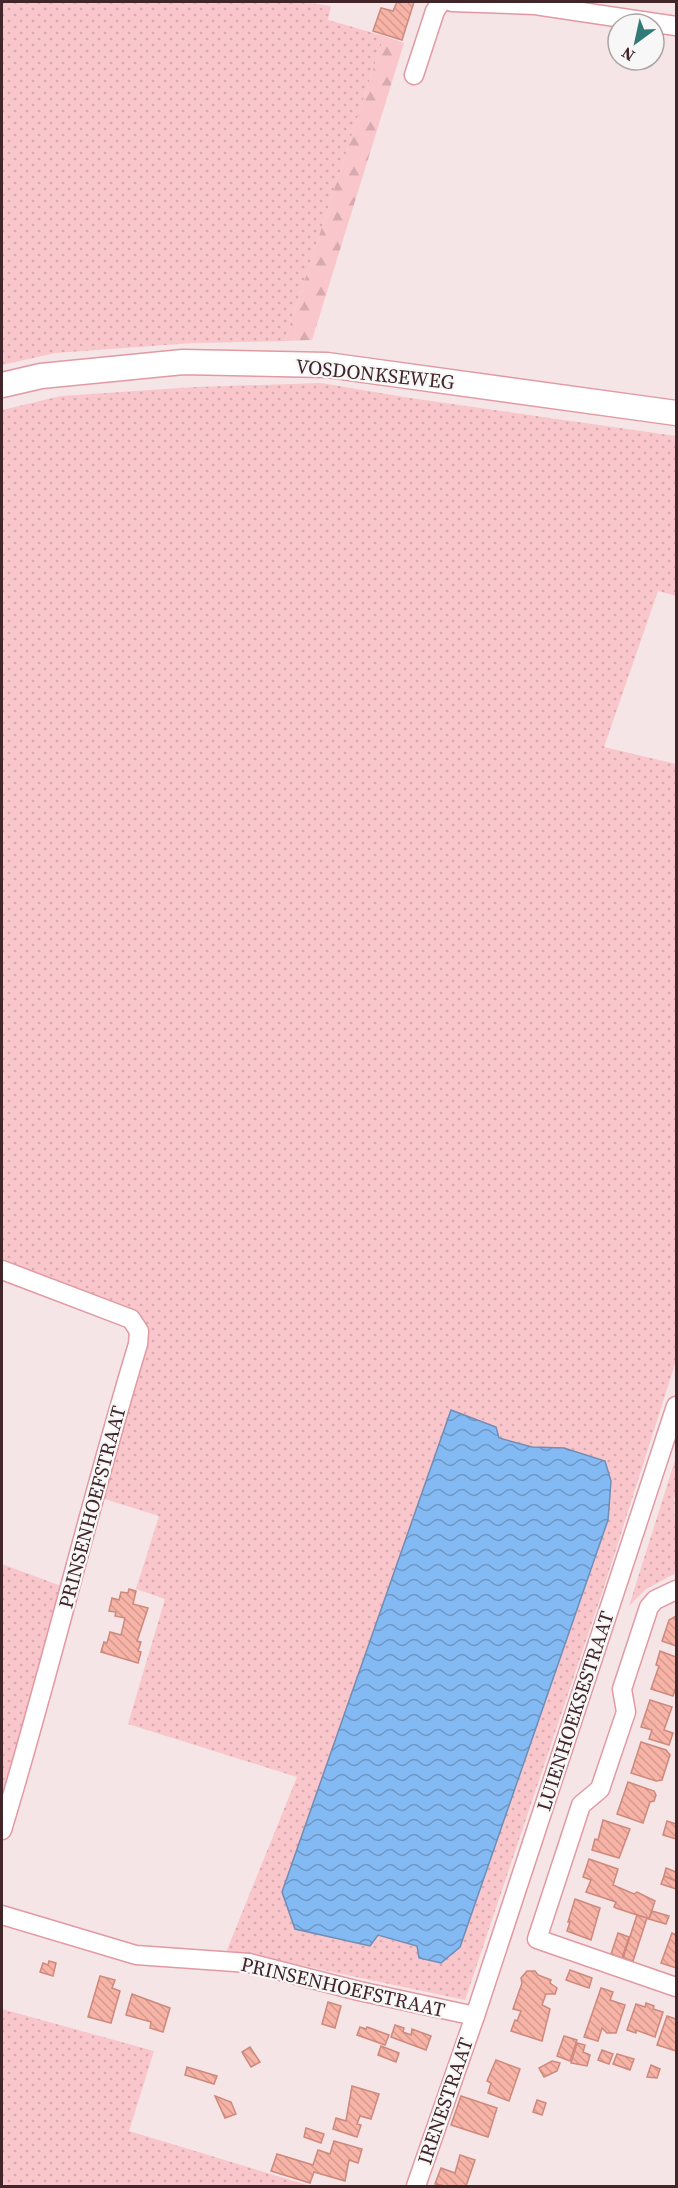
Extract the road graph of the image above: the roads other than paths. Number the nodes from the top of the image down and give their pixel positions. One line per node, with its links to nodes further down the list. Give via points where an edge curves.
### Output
1 (441, 2): 5 (street)
2 (452, 2): 3 (street)
3 (536, 3): 4 (street)
4 (676, 26)
5 (414, 75)
6 (2, 385): 7 (main road, VOSDONKSEWEG, via 41,376 183,362 327,365)
7 (676, 413)
8 (2, 1270): 11 (street, PRINSENHOEFSTRAAT, via 131,1319 139,1331)
9 (676, 1406): 14 (street, LUIENHOEKSESTRAAT)
10 (676, 1590): 13 (street, via 649,1607 622,1689 626,1712 600,1789 580,1805 537,1939)
11 (2, 1830)
12 (2, 1915): 14 (street, PRINSENHOEFSTRAAT, via 136,1955 249,1963)
13 (676, 1987)
14 (475, 2016): 15 (street, IRENESTRAAT)
15 (416, 2187)

